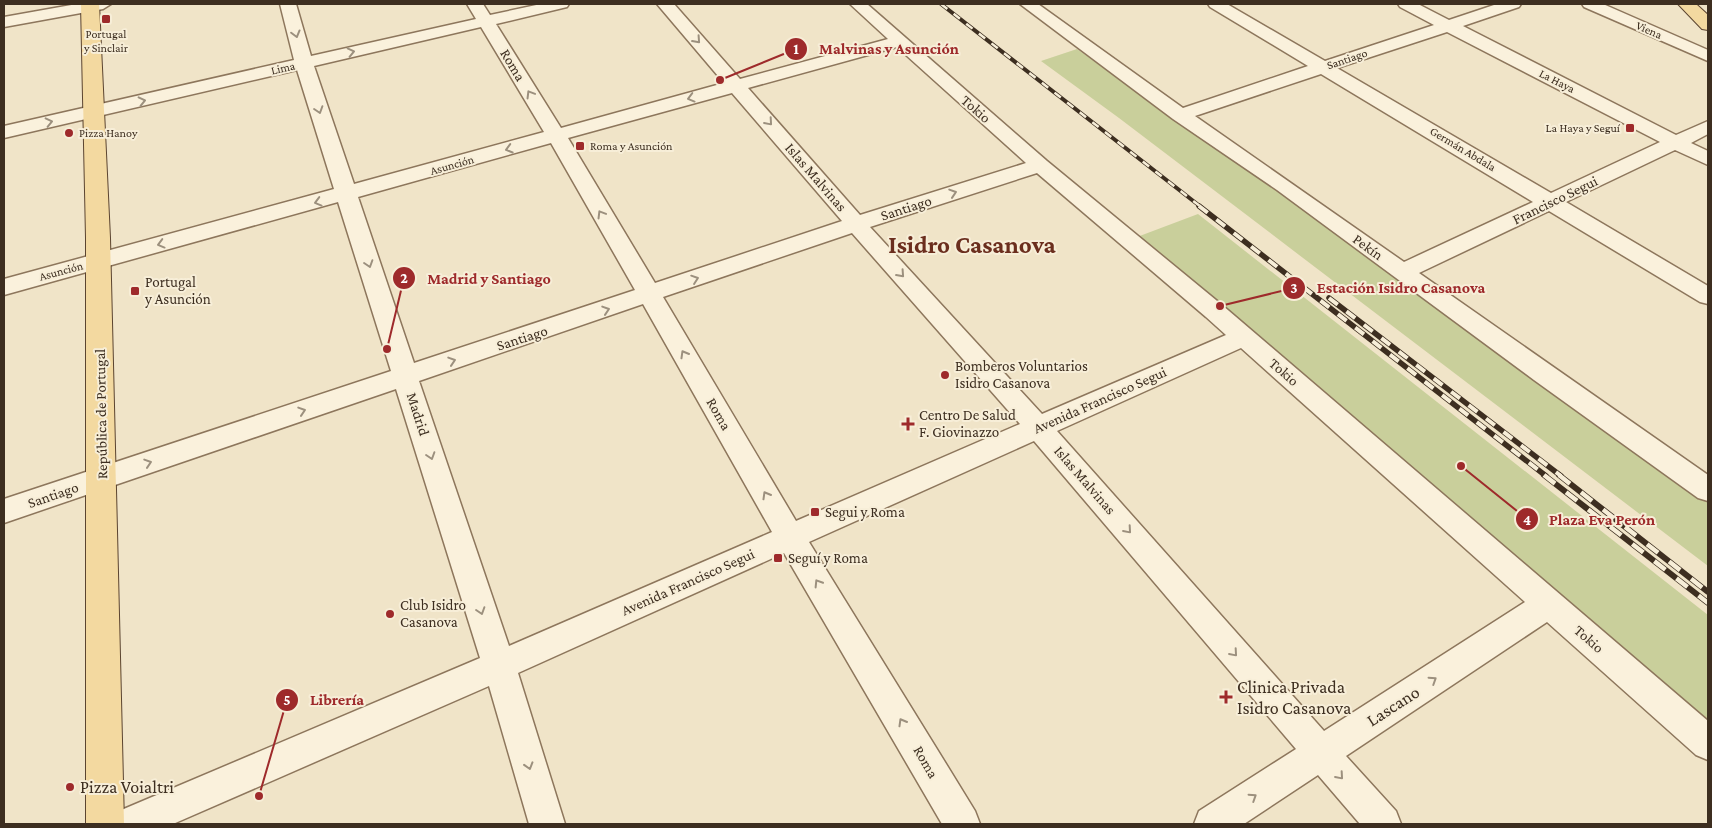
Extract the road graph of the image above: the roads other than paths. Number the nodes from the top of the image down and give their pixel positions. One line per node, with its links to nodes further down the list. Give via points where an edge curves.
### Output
1 (95, 4): 14 (street); 22 (main road, República de Portugal)
2 (288, 4): 19 (street, Madrid, one-way to 19)
3 (475, 4): 13 (street, Roma)
4 (561, 4): 13 (street, Lima)
5 (664, 4): 21 (street, Islas Malvinas, one-way to 21)
6 (858, 4): 17 (street, Tokio)
7 (1028, 4): 23 (street, Pekín)
8 (1216, 4): 20 (street, Germán Abdala)
9 (1406, 4): 15 (street, La Haya)
10 (1513, 4): 15 (street, Santiago)
11 (1590, 4): 18 (street, Viena)
12 (1686, 4): 16 (main road)
13 (486, 21): 19 (street, Lima, one-way to 13); 26 (street, Roma, one-way to 13)
14 (4, 22)
15 (1448, 25): 20 (street, Santiago); 27 (street, La Haya)
16 (1708, 25)
17 (900, 41): 21 (street, Asunción); 29 (street, Tokio)
18 (1708, 56)
19 (304, 63): 22 (street, Lima, one-way to 19); 30 (street, Madrid, one-way to 30)
20 (1325, 67): 23 (street, Santiago); 31 (street, Germán Abdala)
21 (738, 85): 26 (street, Asunción, one-way to 26); 32 (street, Islas Malvinas, one-way to 32)
22 (95, 112): 25 (street, Lima, one-way to 22); 33 (main road, República de Portugal)
23 (1180, 115): 34 (street, Pekín)
24 (1708, 127): 27 (street, Francisco Segui)
25 (4, 132)
26 (556, 136): 30 (street, Asunción, one-way to 30); 36 (street, Roma, one-way to 26)
27 (1675, 142): 28 (street, La Haya); 31 (street, Francisco Segui)
28 (1708, 159)
29 (1040, 165): 32 (street, Santiago, one-way to 29); 38 (street, Tokio)
30 (346, 194): 33 (street, Asunción, one-way to 33); 39 (street, Madrid, one-way to 39)
31 (1553, 202): 34 (street, Francisco Segui); 37 (street, Germán Abdala)
32 (856, 224): 36 (street, Santiago, one-way to 32); 40 (street, Islas Malvinas, one-way to 40)
33 (98, 261): 35 (street, Asunción); 41 (main road, República de Portugal)
34 (1402, 272): 42 (street, Pekín)
35 (4, 287)
36 (649, 295): 39 (street, Santiago, one-way to 36); 44 (street, Roma, one-way to 36)
37 (1708, 296)
38 (1243, 337): 40 (street, Avenida Francisco Segui); 45 (street, Tokio)
39 (406, 376): 41 (street, Santiago, one-way to 39); 46 (street, Madrid, one-way to 46)
40 (1038, 427): 44 (street, Avenida Francisco Segui); 48 (street, Islas Malvinas, one-way to 48)
41 (102, 478): 43 (street, Santiago); 49 (main road, República de Portugal)
42 (1708, 490)
43 (4, 511)
44 (790, 537): 46 (street, Avenida Francisco Segui); 52 (street, Roma, one-way to 44)
45 (1548, 604): 47 (street, Tokio); 48 (street, Lascano, one-way to 45)
46 (499, 666): 50 (street, Avenida Francisco Segui); 51 (street, Madrid, one-way to 51)
47 (1708, 743)
48 (1321, 753): 53 (street, Lascano, one-way to 48); 54 (street, Islas Malvinas, one-way to 54)
49 (105, 824)
50 (132, 824)
51 (547, 824)
52 (962, 824)
53 (1212, 824)
54 (1383, 824)

